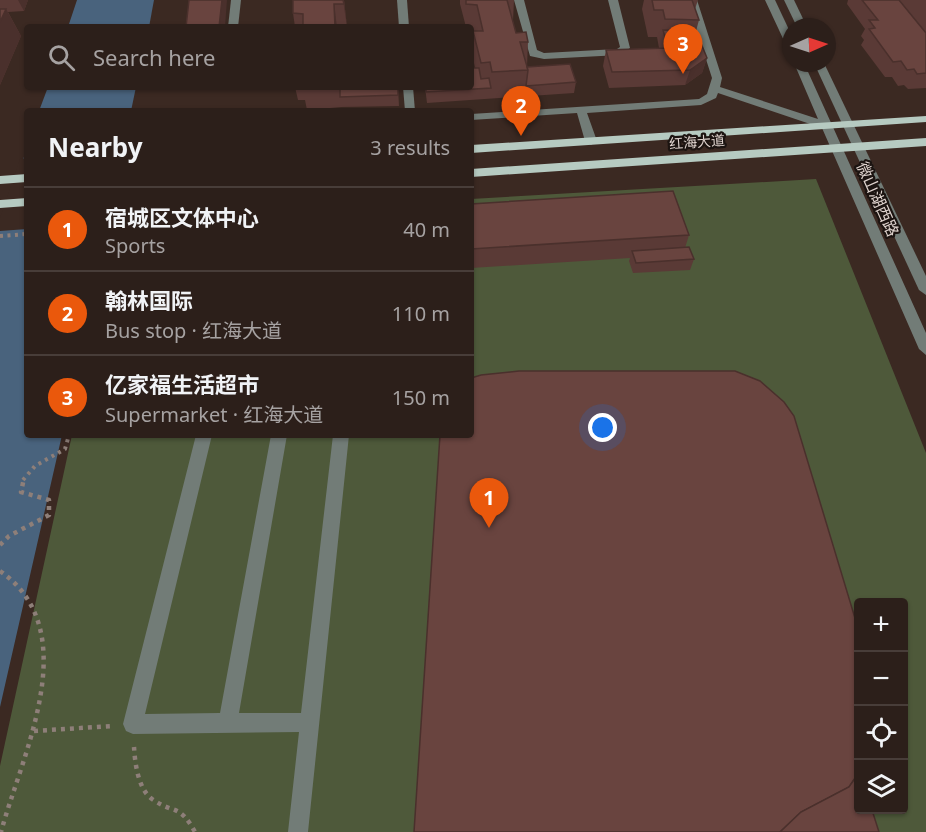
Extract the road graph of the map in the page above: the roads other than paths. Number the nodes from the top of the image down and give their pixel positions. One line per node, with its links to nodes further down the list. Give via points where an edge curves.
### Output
1 (236, 0): 9 (street)
2 (402, 0): 10 (street)
3 (519, 0): 4 (street, via 532,50 544,56 620,52 625,48)
4 (613, 0)
5 (692, 0): 14 (street, via 714,66)
6 (770, 0): 11 (street)
7 (789, 0): 8 (street)
8 (798, 18)
9 (233, 24)
10 (404, 24)
11 (782, 26)
12 (803, 72): 21 (street, 微山湖西路)
13 (823, 72): 20 (street, 微山湖西路)
14 (716, 89): 17 (street, via 701,102); 21 (street)
15 (408, 90): 16 (street)
16 (410, 108)
17 (581, 110): 18 (street); 22 (street)
18 (474, 117)
19 (926, 119): 20 (main road, 红海大道)
20 (848, 124): 21 (main road, 红海大道); 24 (street, 微山湖西路)
21 (828, 126): 22 (main road, 红海大道); 25 (street, 微山湖西路)
22 (591, 141): 26 (main road, 红海大道)
23 (926, 142): 24 (main road, 红海大道)
24 (859, 147): 25 (main road, 红海大道); 32 (street, 微山湖西路)
25 (838, 148): 27 (main road, 红海大道); 33 (street, 微山湖西路)
26 (474, 149)
27 (474, 173)
28 (24, 178): 29 (main road)
29 (0, 180)
30 (24, 202): 31 (main road)
31 (0, 204)
32 (926, 290)
33 (926, 349)
34 (203, 438): 38 (street, via 133,724)
35 (278, 438): 38 (street)
36 (341, 438): 37 (street)
37 (310, 722): 38 (street); 39 (street)
38 (228, 723)
39 (298, 832)

